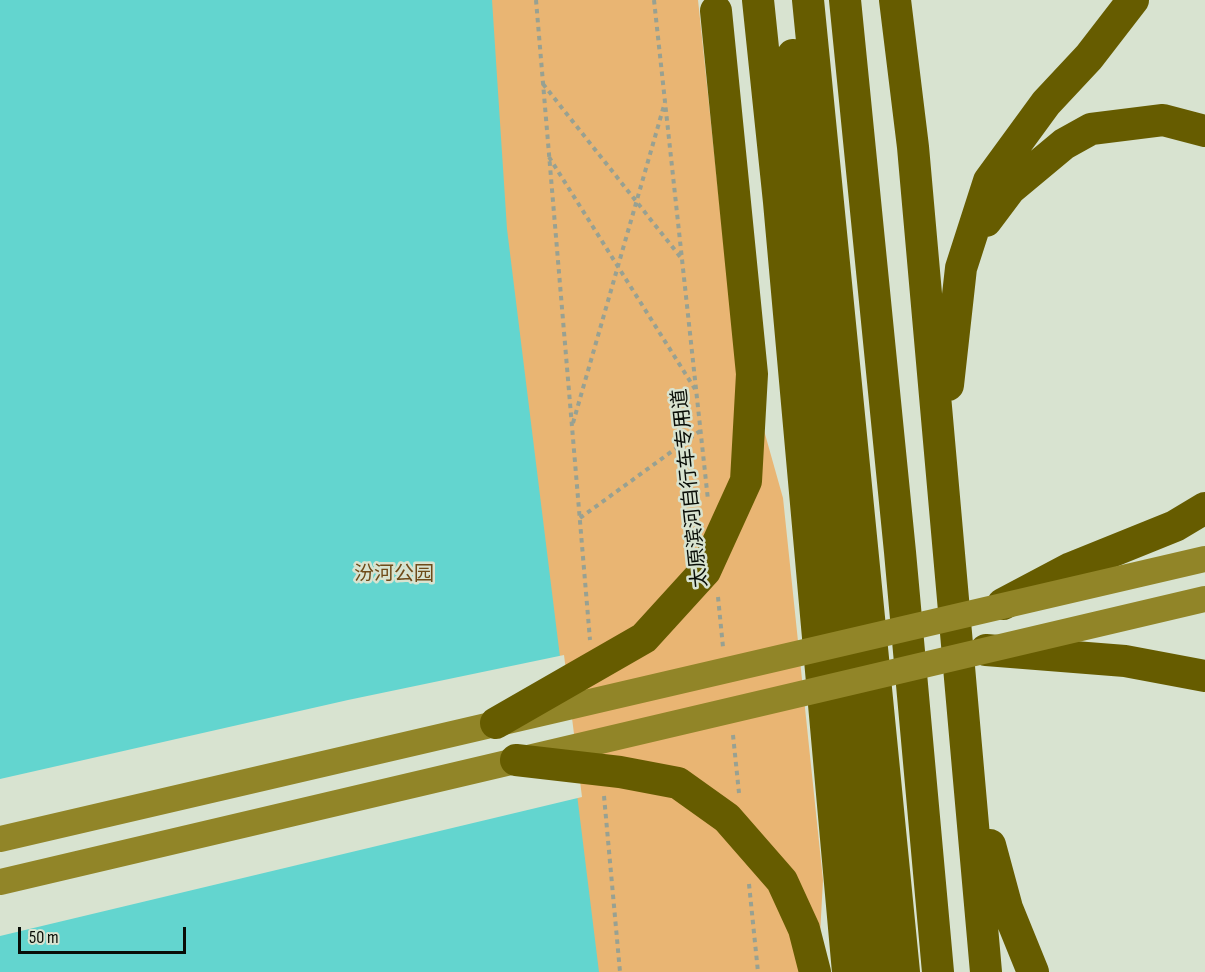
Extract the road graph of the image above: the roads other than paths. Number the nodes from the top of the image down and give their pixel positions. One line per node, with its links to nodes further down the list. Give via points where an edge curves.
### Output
1 (758, 0): 24 (highway)
2 (790, 0): 25 (highway, via 797,130)
3 (808, 0): 26 (highway)
4 (845, 0): 27 (highway)
5 (895, 0): 10 (highway, via 913,147)
6 (1133, 0): 9 (highway, via 1089,57 1046,103 989,181)
7 (715, 5): 17 (highway, bridge, via 752,375 746,481 705,571 644,638)
8 (1205, 131): 9 (highway, via 1163,120 1091,129 1064,144 1010,189)
9 (968, 246): 10 (highway, via 961,268)
10 (940, 454): 19 (highway)
11 (1205, 508): 14 (highway, bridge, via 1175,526 1071,568)
12 (1205, 559): 14 (main road, bridge)
13 (1205, 599): 15 (main road, bridge)
14 (997, 607): 17 (main road, bridge)
15 (985, 650): 16 (highway, bridge, via 1125,661); 18 (main road, bridge)
16 (1205, 675)
17 (496, 723): 20 (main road, bridge)
18 (516, 760): 21 (main road, bridge); 23 (highway, bridge, via 678,783 727,818 782,881 804,929)
19 (968, 765): 22 (highway, via 1007,909); 28 (highway)
20 (0, 839)
21 (0, 882)
22 (1033, 965)
23 (815, 972)
24 (848, 972)
25 (872, 972)
26 (904, 972)
27 (938, 972)
28 (986, 972)

